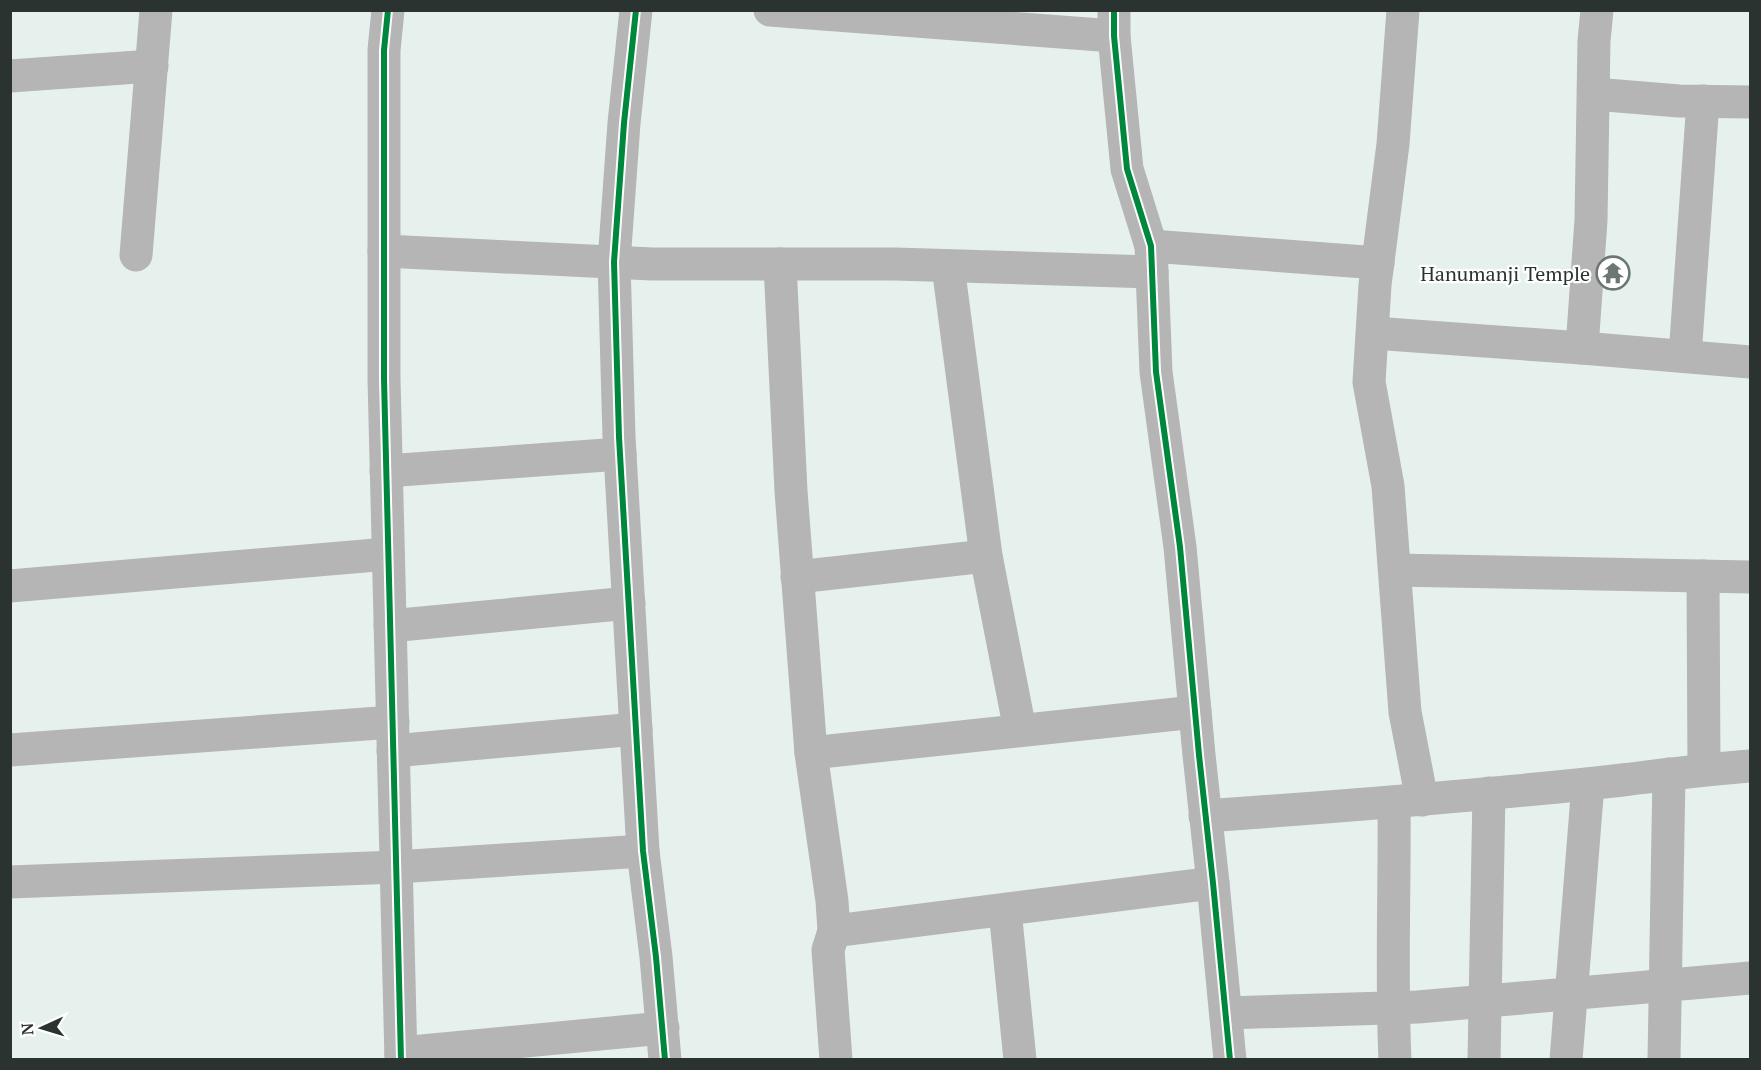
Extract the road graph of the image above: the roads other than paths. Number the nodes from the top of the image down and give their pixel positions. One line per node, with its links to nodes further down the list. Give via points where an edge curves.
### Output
1 (156, 10): 9 (street)
2 (388, 10): 14 (street, via 384,50)
3 (636, 10): 17 (street)
4 (770, 10): 7 (street)
5 (1403, 10): 18 (street, via 1393,144)
6 (1597, 10): 11 (street)
7 (916, 16): 8 (street)
8 (1114, 23): 16 (street, via 1127,169)
9 (152, 66): 10 (street); 15 (street)
10 (10, 75)
11 (1594, 94): 12 (street); 22 (street)
12 (1703, 101): 13 (street); 23 (street)
13 (1750, 102)
14 (384, 250): 17 (street); 26 (street)
15 (136, 255)
16 (1151, 259): 18 (street); 20 (street); 36 (street, via 1156,372 1180,548)
17 (614, 262): 19 (street); 25 (street)
18 (1378, 263): 21 (street)
19 (780, 264): 20 (street); 31 (street)
20 (948, 266): 28 (street)
21 (1373, 333): 22 (street); 29 (street, via 1369,382 1388,486)
22 (1582, 348): 23 (street)
23 (1685, 357): 24 (street)
24 (1750, 362)
25 (620, 454): 26 (street); 34 (street)
26 (386, 471): 27 (street)
27 (388, 554): 33 (street); 35 (street)
28 (986, 556): 31 (street); 38 (street)
29 (1395, 570): 30 (street); 47 (street)
30 (1703, 576): 32 (street); 43 (street)
31 (797, 577): 41 (street)
32 (1750, 577)
33 (10, 586)
34 (629, 603): 35 (street); 37 (street)
35 (390, 626): 39 (street)
36 (1195, 712): 38 (street); 48 (street)
37 (636, 729): 39 (street); 49 (street)
38 (1020, 730): 41 (street)
39 (393, 736): 40 (street); 50 (street)
40 (10, 750)
41 (811, 753): 54 (street, via 828,861)
42 (1750, 766): 43 (street)
43 (1704, 769): 44 (street)
44 (1669, 774): 45 (street); 56 (street)
45 (1588, 784): 46 (street); 57 (street)
46 (1489, 794): 47 (street); 58 (street)
47 (1408, 801): 48 (street); 59 (street, via 1395,892)
48 (1205, 816): 52 (street)
49 (643, 851): 50 (street); 61 (street)
50 (396, 867): 51 (street); 62 (street)
51 (10, 882)
52 (1213, 883): 53 (street); 60 (street)
53 (1005, 910): 54 (street); 64 (street)
54 (834, 932): 63 (street, via 828,950)
55 (1750, 978): 56 (street)
56 (1665, 985): 57 (street); 69 (street)
57 (1571, 995): 58 (street); 68 (street)
58 (1486, 1002): 59 (street); 67 (street)
59 (1393, 1008): 60 (street); 66 (street)
60 (1226, 1013): 65 (street)
61 (664, 1044): 62 (street)
62 (401, 1056)
63 (836, 1059)
64 (1020, 1059)
65 (1230, 1059)
66 (1395, 1059)
67 (1484, 1059)
68 (1566, 1059)
69 (1664, 1059)

